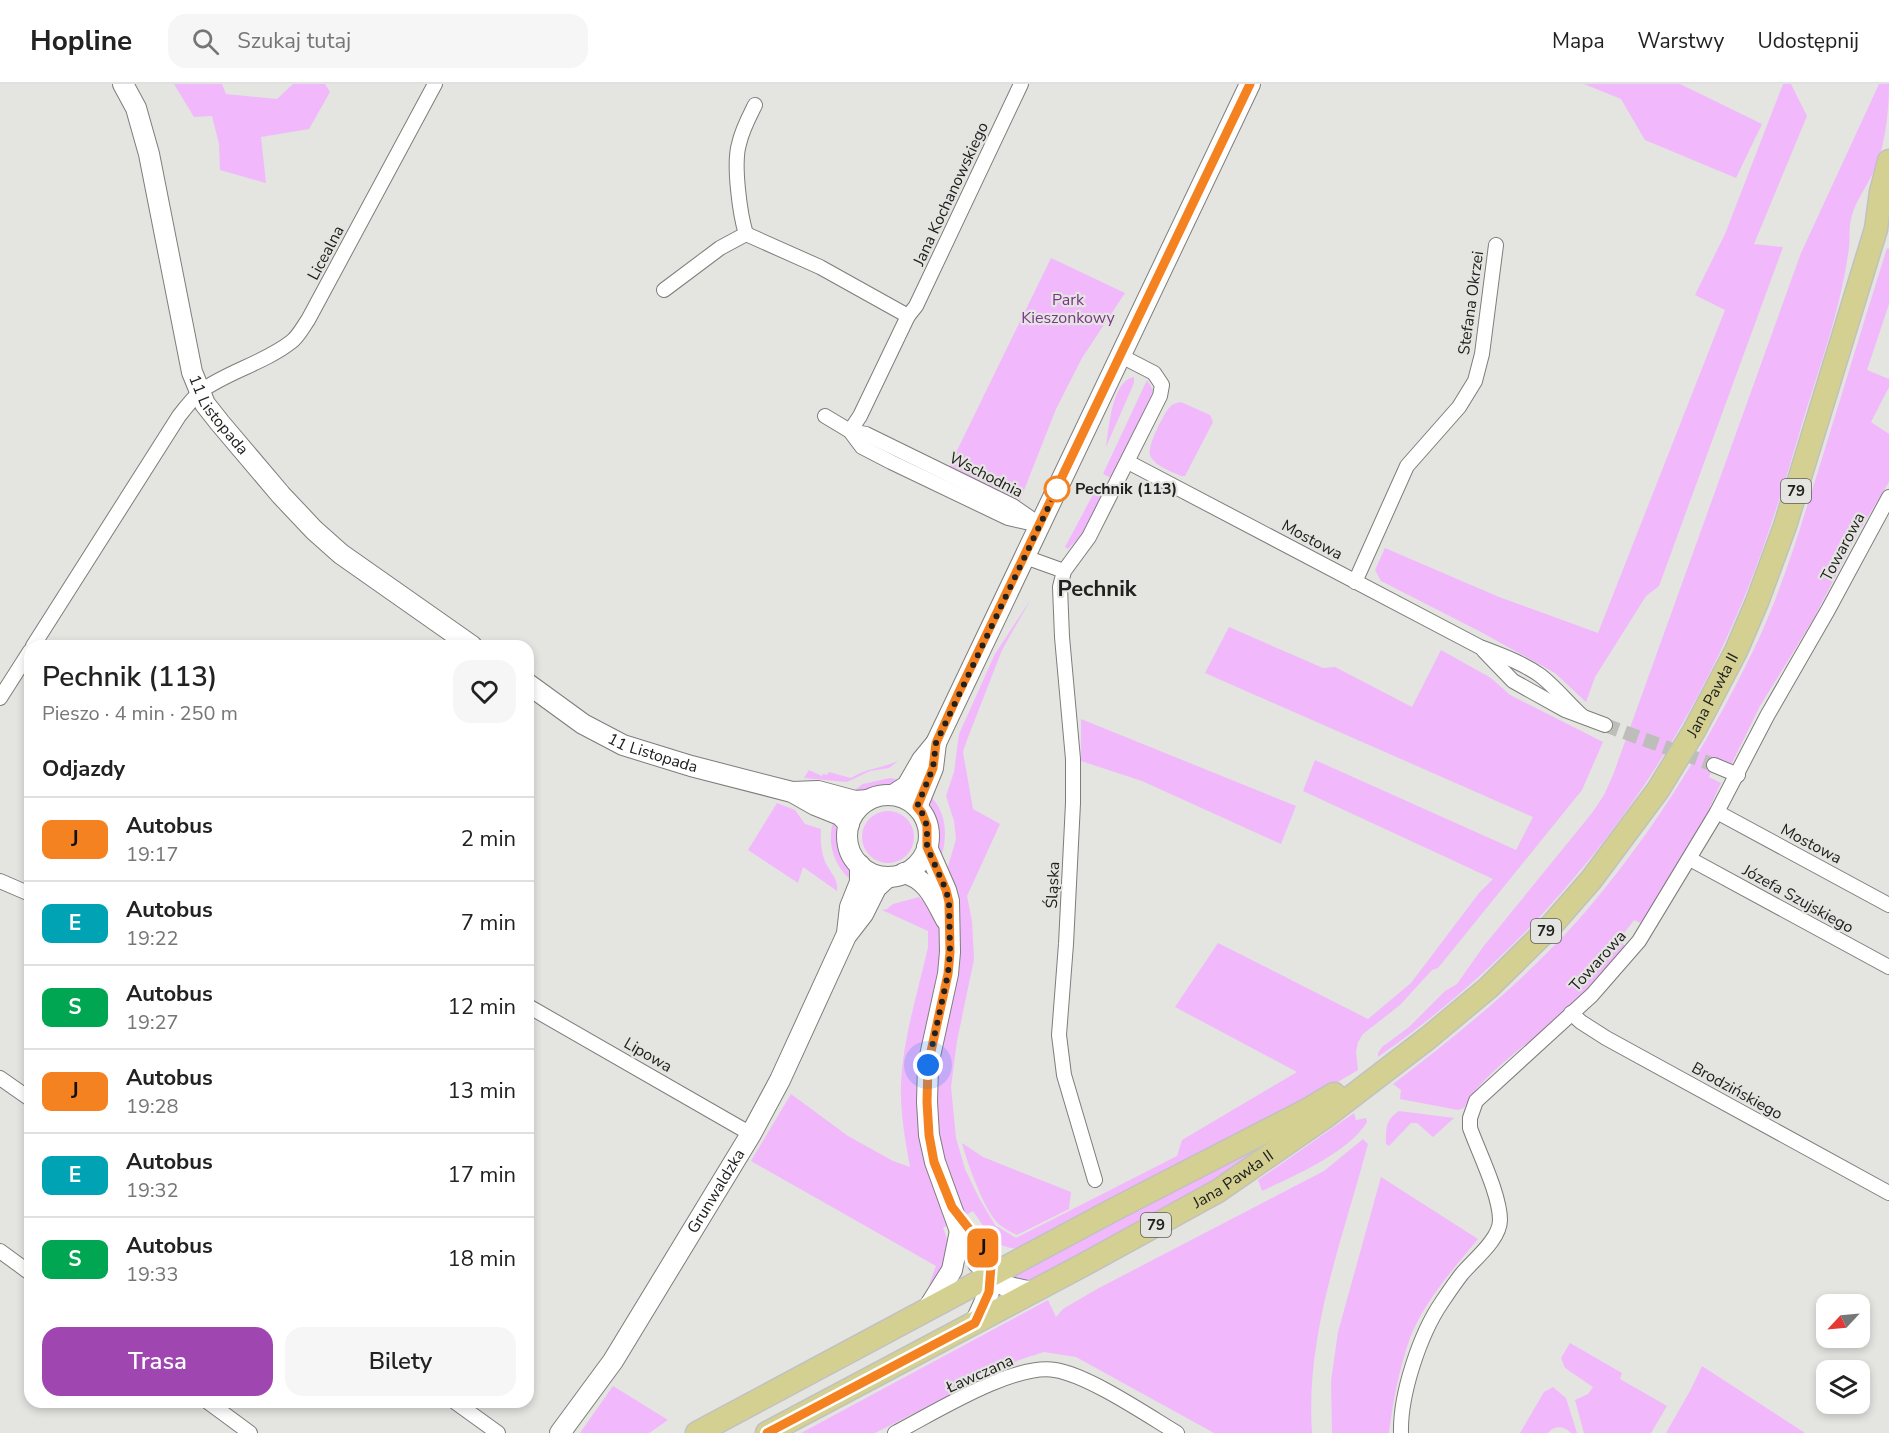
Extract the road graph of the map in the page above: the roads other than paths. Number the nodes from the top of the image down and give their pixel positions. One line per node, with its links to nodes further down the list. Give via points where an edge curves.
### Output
1 (123, 84): 14 (street, 11 Listopada, via 149,154 192,372)
2 (435, 84): 14 (street, Licealna, via 293,341)
3 (1021, 84): 12 (street, Jana Kochanowskiego)
4 (1248, 85): 13 (street)
5 (755, 105): 9 (street, via 736,158)
6 (1889, 161): 8 (main road, Jana Pawła II / 79)
7 (1889, 206): 8 (main road, Jana Pawła II / 79)
8 (1876, 229): 50 (main road, Jana Pawła II / 79, via 1767,576 1736,651 1691,737 1636,821 1549,928 1488,988)
9 (746, 234): 11 (street, via 720,248); 12 (street, via 820,267)
10 (1496, 244): 22 (street, Stefana Okrzei, via 1482,354 1474,381 1459,407 1407,466)
11 (664, 290)
12 (908, 316): 16 (street, Jana Kochanowskiego)
13 (1120, 356): 17 (street, via 1154,373 1162,385); 19 (street)
14 (200, 392): 23 (street, via 179,416); 24 (street, 11 Listopada, via 220,423 314,530 341,554)
15 (825, 416): 16 (street, Wschodnia)
16 (850, 431): 19 (street, Wschodnia, via 862,447 891,462 1008,518)
17 (1128, 462): 21 (street, via 1089,537); 22 (street, Mostowa)
18 (1889, 497): 31 (street, Towarowa)
19 (1040, 525): 20 (street)
20 (1024, 557): 21 (street); 29 (street)
21 (1064, 571): 54 (street, Śląska, via 1060,587 1073,803 1059,1035 1064,1075)
22 (1355, 582): 28 (street, Mostowa, via 1480,647 1513,681 1535,694)
23 (37, 640)
24 (463, 640)
25 (24, 660): 27 (street)
26 (534, 688): 32 (street, 11 Listopada, via 583,724 623,745)
27 (0, 698)
28 (1605, 725)
29 (936, 743): 33 (street, via 907,786); 35 (street, via 933,768)
30 (1714, 765): 31 (street)
31 (1738, 775): 36 (street, Towarowa)
32 (792, 792): 34 (street, 11 Listopada, via 818,791); 37 (street, 11 Listopada, via 840,815)
33 (893, 795): 34 (street); 35 (street)
34 (868, 801): 37 (street, via 853,814)
35 (917, 807): 38 (street, via 927,826)
36 (1717, 812): 39 (street, Towarowa); 44 (street, Mostowa)
37 (849, 824): 40 (street, via 850,850)
38 (927, 847): 41 (street, via 919,863); 45 (street, via 946,890)
39 (1690, 859): 47 (street, Józefa Szujskiego); 49 (street, Towarowa, via 1639,940 1592,995)
40 (860, 865): 41 (street, via 873,874); 46 (street, Grunwaldzka, via 860,882 850,907)
41 (896, 875): 45 (street, via 920,879); 46 (street, Grunwaldzka, via 876,888)
42 (0, 881): 43 (street)
43 (24, 891)
44 (1889, 905)
45 (949, 925): 56 (street, via 948,974 931,1045 927,1102 934,1162)
46 (846, 936): 53 (street, Grunwaldzka)
47 (1889, 967)
48 (534, 1009): 53 (street, Lipowa)
49 (1571, 1013): 55 (street, Brodzińskiego, via 1606,1038); 75 (street, Towarowa, via 1476,1101 1470,1128 1501,1222 1492,1242 1460,1276 1440,1305 1425,1335 1410,1381)
50 (1391, 1066): 60 (main road, Jana Pawła II / 79); 63 (main road, Jana Pawła II / 79, via 1218,1191)
51 (0, 1078): 52 (street)
52 (24, 1095)
53 (751, 1134): 70 (street, Grunwaldzka, via 613,1361)
54 (1095, 1180)
55 (1889, 1193)
56 (952, 1207): 57 (street); 58 (street)
57 (960, 1231): 62 (street, via 978,1263); 64 (street, via 952,1270)
58 (981, 1244): 60 (street, via 999,1257); 62 (street)
59 (0, 1251): 61 (street)
60 (1027, 1257): 62 (main road, 79)
61 (24, 1269)
62 (991, 1276): 63 (street, via 1005,1286); 64 (main road, 79); 65 (street, via 989,1292)
63 (1032, 1292): 65 (main road, 79)
64 (927, 1310): 71 (main road, 79)
65 (975, 1323): 72 (main road, 79)
66 (216, 1408): 68 (street)
67 (463, 1408): 69 (street)
68 (250, 1433)
69 (498, 1433)
70 (560, 1433)
71 (697, 1433)
72 (767, 1433)
73 (895, 1433): 74 (street, Ławczana, via 999,1380 1043,1369 1068,1373)
74 (1177, 1433)
75 (1401, 1433)

